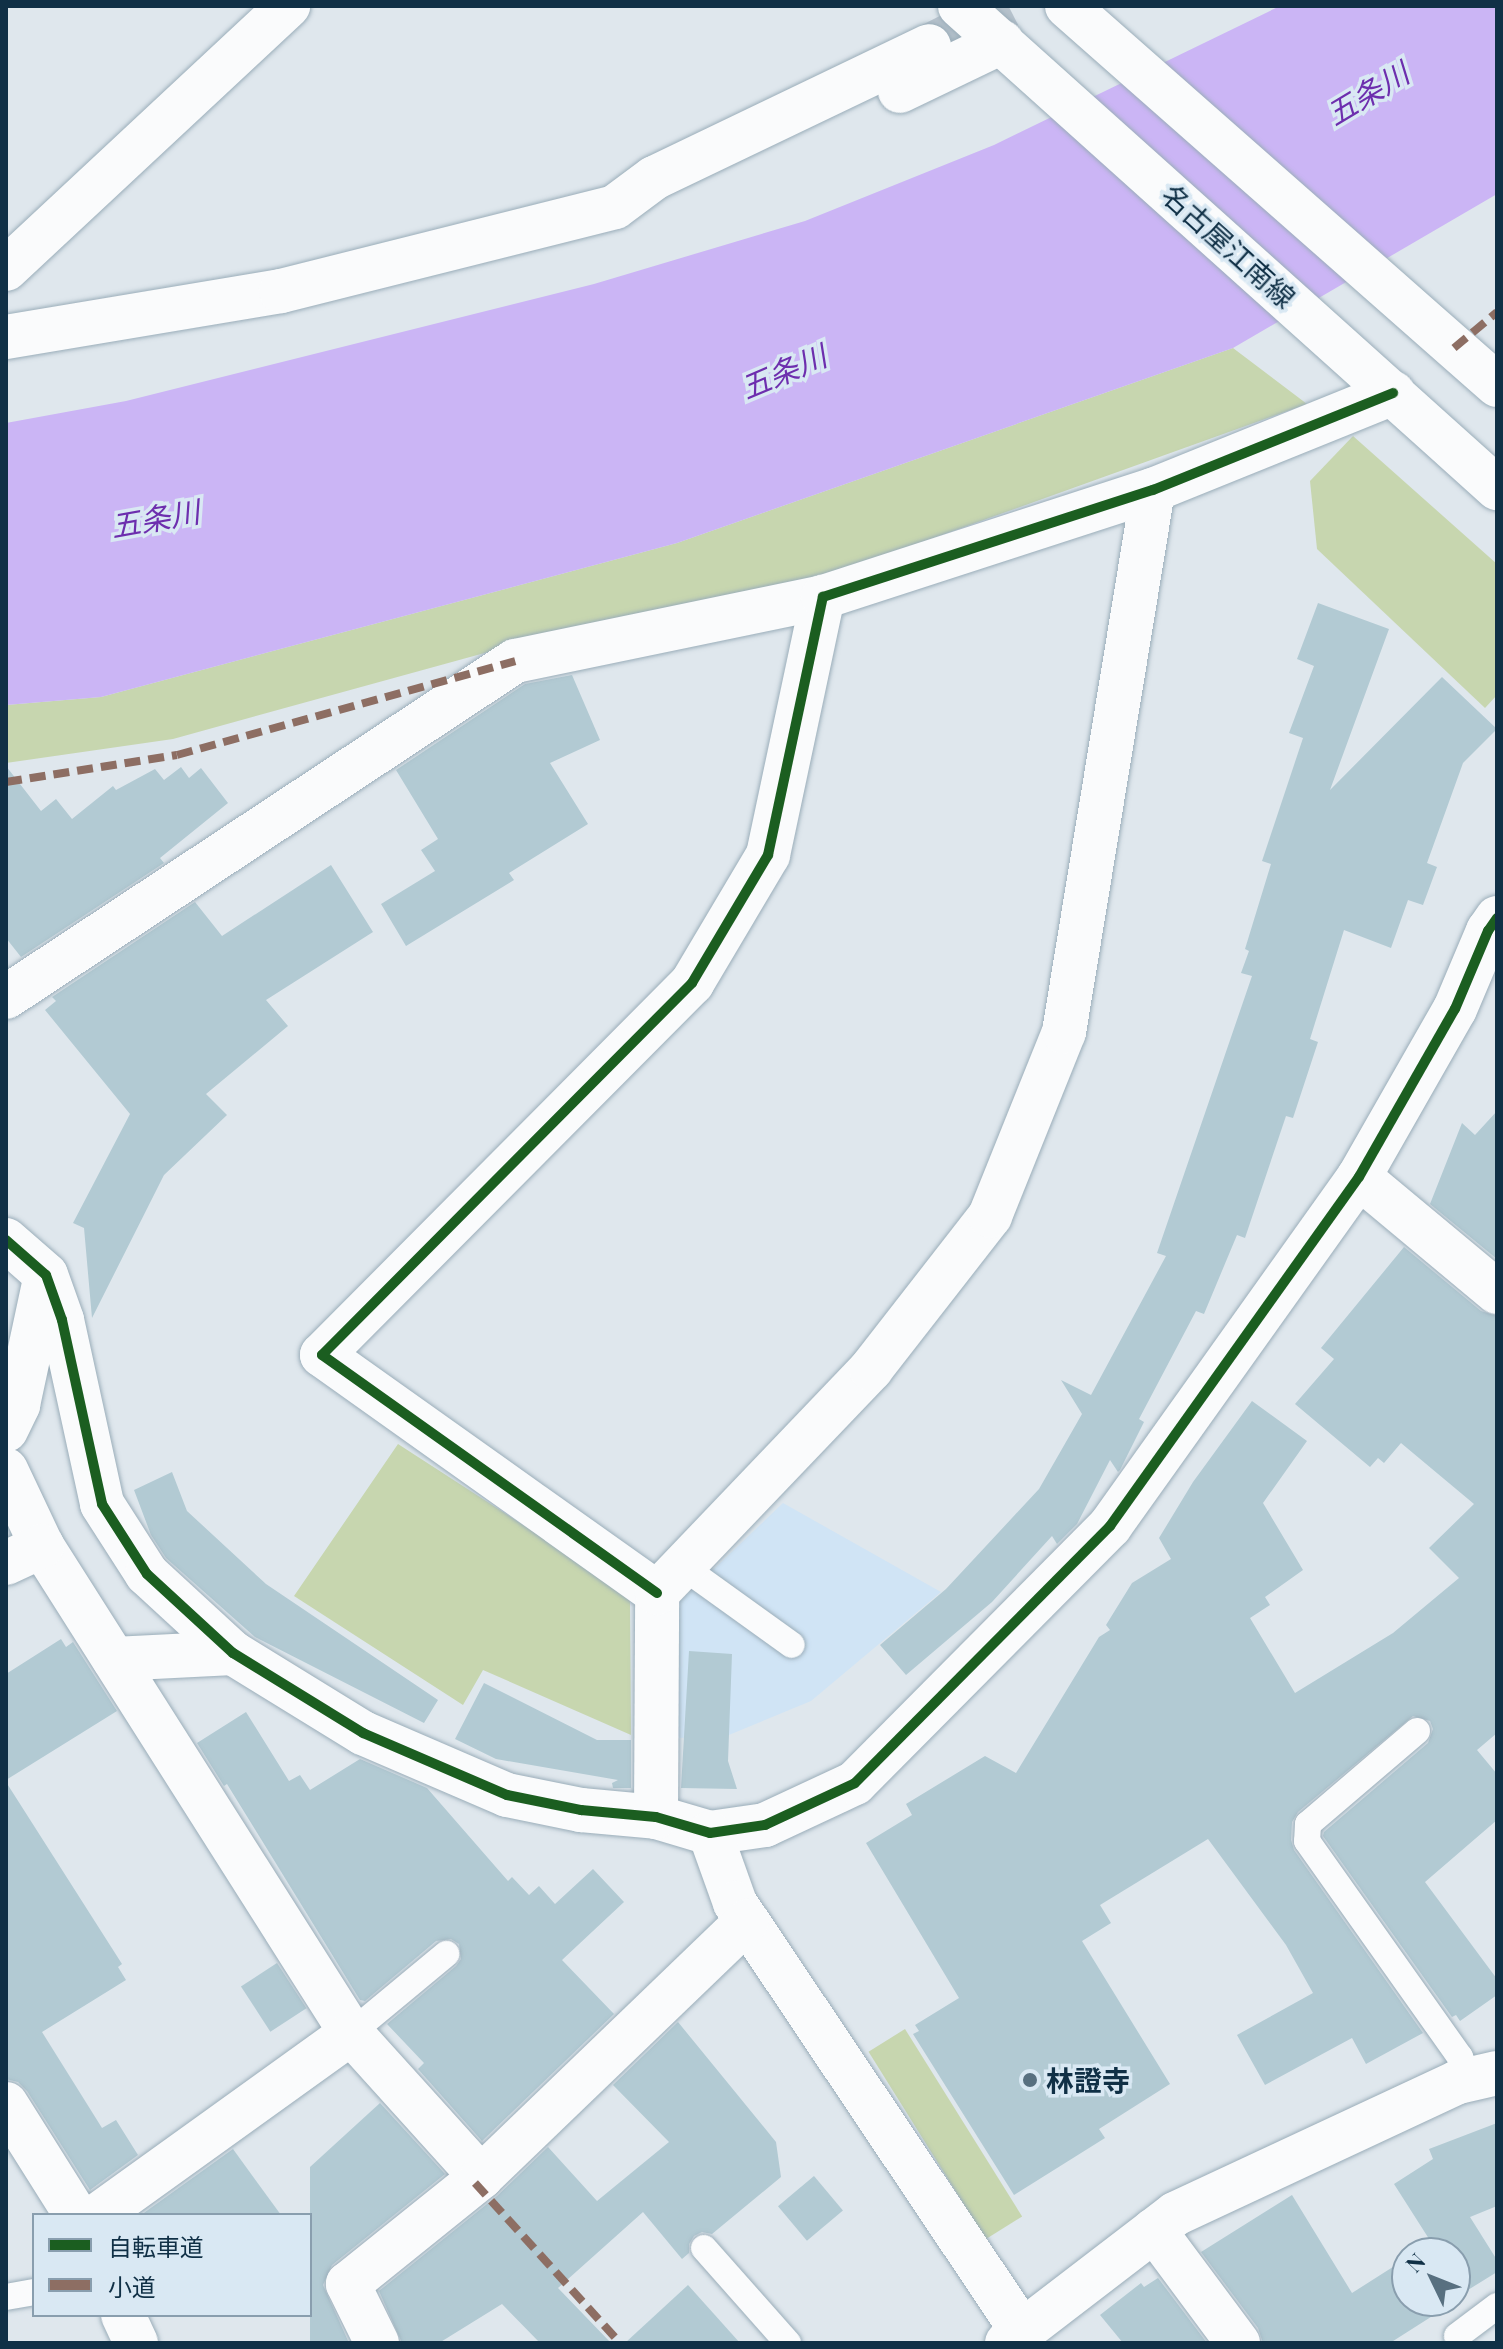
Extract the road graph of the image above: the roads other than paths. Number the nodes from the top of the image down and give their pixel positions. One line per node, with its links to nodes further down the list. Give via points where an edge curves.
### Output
1 (288, 6): 7 (street)
2 (960, 6): 5 (street, 名古屋江南線)
3 (1080, 17): 9 (street)
4 (929, 46): 6 (street, via 654,178)
5 (1013, 53): 6 (street, via 670,198); 10 (street, 名古屋江南線)
6 (618, 204): 8 (street, via 281,291)
7 (6, 269)
8 (6, 337)
9 (1497, 385)
10 (1393, 393): 11 (street, 名古屋江南線); 12 (street)
11 (1497, 488)
12 (1153, 490): 13 (street); 23 (street, via 1064,1032 990,1216 871,1369)
13 (823, 597): 15 (street, via 515,661); 23 (street, via 768,855 692,983 322,1355)
14 (1497, 918): 16 (street, via 1455,1009)
15 (6, 997)
16 (1359, 1177): 19 (street); 29 (street, via 1110,1526 855,1783 765,1825)
17 (6, 1240): 18 (street)
18 (46, 1275): 20 (street, via 18,1405); 25 (street, via 62,1320 102,1504 147,1574)
19 (1497, 1292)
20 (6, 1430)
21 (6, 1470): 22 (street)
22 (24, 1555): 26 (street)
23 (670, 1580): 24 (lane); 28 (street)
24 (792, 1645)
25 (233, 1653): 26 (street); 28 (street, via 363,1733 507,1795 581,1810)
26 (114, 1659): 32 (street)
27 (1417, 1731): 33 (lane, via 1308,1824 1307,1841 1460,2057)
28 (656, 1817): 29 (street)
29 (710, 1833): 30 (street, via 735,1903)
30 (747, 1921): 35 (street); 45 (street)
31 (446, 1954): 32 (lane)
32 (351, 2033): 35 (street); 37 (street)
33 (1483, 2076): 38 (street, via 1175,2214)
34 (6, 2104): 36 (street)
35 (481, 2177): 47 (street, via 348,2284)
36 (75, 2213)
37 (101, 2213)
38 (1154, 2230): 45 (street); 49 (street)
39 (704, 2248): 48 (lane)
40 (32, 2292): 41 (lane)
41 (6, 2297)
42 (1497, 2306): 44 (lane)
43 (124, 2317): 46 (street)
44 (1457, 2336)
45 (1014, 2337)
46 (136, 2343)
47 (377, 2343)
48 (788, 2343)
49 (1238, 2343)

